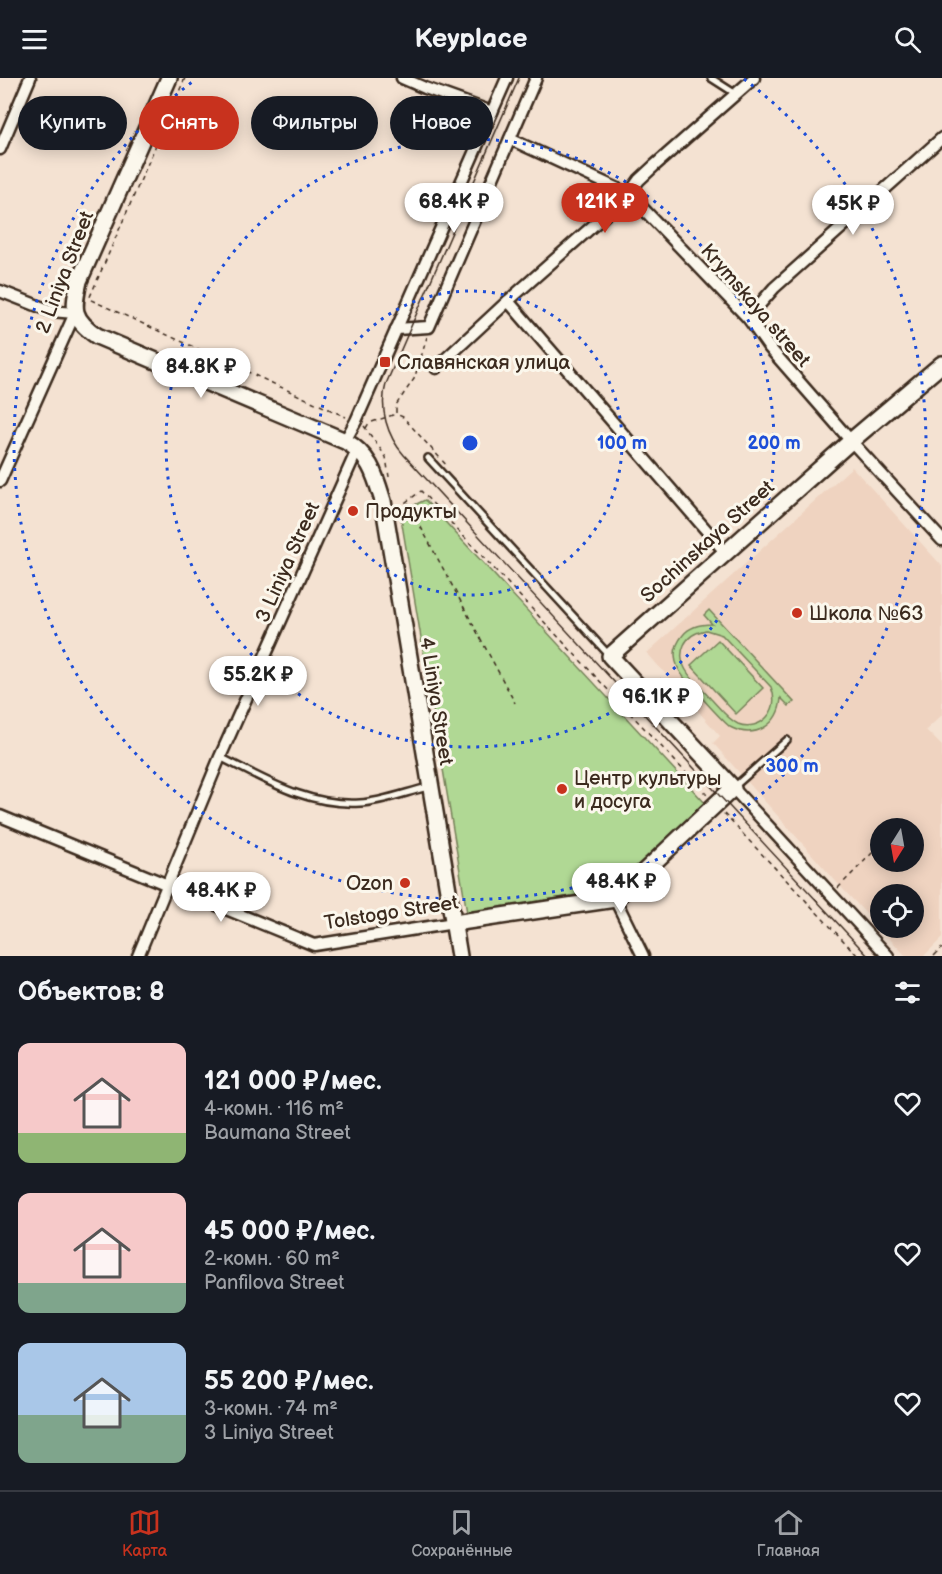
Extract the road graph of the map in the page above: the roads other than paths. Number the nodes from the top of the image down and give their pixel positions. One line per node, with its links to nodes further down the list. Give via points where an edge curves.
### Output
1 (30, 78): 13 (street)
2 (169, 78): 18 (street, 2 Liniya Street, via 79,280)
3 (402, 78): 9 (street)
4 (507, 78): 10 (street, 3 Liniya Street)
5 (537, 78): 12 (street)
6 (711, 78): 8 (lane)
7 (754, 78): 8 (street)
8 (736, 94): 15 (street, via 639,180)
9 (447, 96)
10 (493, 110)
11 (942, 138): 19 (street, via 774,288)
12 (510, 139): 15 (street, Krymskaya street); 20 (street, via 429,327)
13 (0, 149)
14 (475, 150): 20 (street, 3 Liniya Street)
15 (629, 194): 17 (street); 19 (street, Krymskaya street)
16 (0, 291): 18 (street, via 51,311)
17 (508, 301): 22 (street); 28 (street)
18 (75, 313): 24 (street, via 81,325 97,336); 26 (street, 2 Liniya Street)
19 (747, 318): 23 (street, Krymskaya street)
20 (396, 329): 24 (street, 3 Liniya Street, via 356,421)
21 (942, 364): 23 (street, Sochinskaya Street)
22 (436, 368)
23 (851, 441): 27 (street, Krymskaya street); 28 (street, Sochinskaya Street)
24 (356, 448): 31 (street, 3 Liniya Street); 32 (street, 4 Liniya Street, via 372,467 383,501)
25 (428, 458): 29 (lane)
26 (0, 481)
27 (941, 537)
28 (726, 553): 29 (street, Sochinskaya Street)
29 (610, 656): 33 (street)
30 (787, 740): 33 (lane)
31 (220, 757): 32 (lane, via 289,792 330,802 362,803); 35 (street, 3 Liniya Street)
32 (430, 786): 37 (street, 4 Liniya Street)
33 (733, 788): 36 (street); 42 (street)
34 (0, 816): 35 (street, Tolstogo Street)
35 (168, 886): 38 (street, Tolstogo Street); 39 (street, 3 Liniya Street)
36 (615, 899): 37 (street, Tolstogo Street); 41 (street)
37 (454, 923): 38 (street, Tolstogo Street); 40 (street, 4 Liniya Street)
38 (313, 951)
39 (138, 956)
40 (459, 956)
41 (643, 956)
42 (888, 956)

